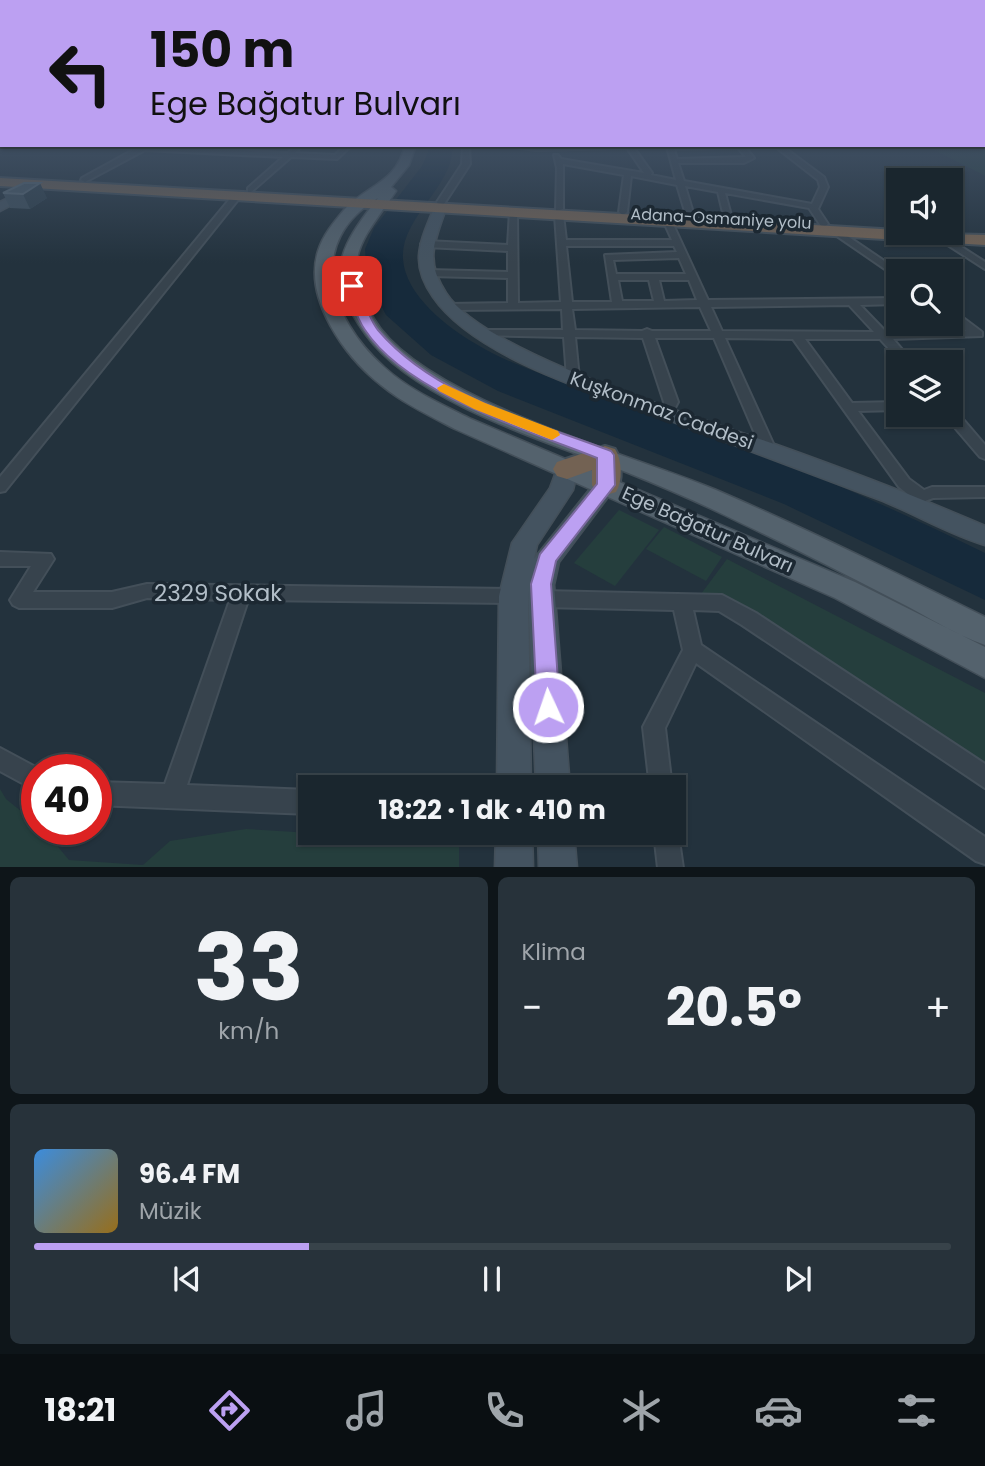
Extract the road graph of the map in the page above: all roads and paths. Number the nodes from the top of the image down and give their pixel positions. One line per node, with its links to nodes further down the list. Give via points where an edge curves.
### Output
1 (4, 181): 16 (street, via 16,189)
2 (19, 181): 13 (highway, Adana-Osmaniye yolu)
3 (103, 181): 15 (highway, Adana-Osmaniye yolu)
4 (258, 181): 15 (street)
5 (387, 181): 17 (main road, Ege Bağatur Bulvarı, via 377,193)
6 (394, 181): 17 (main road, Ege Bağatur Bulvarı)
7 (455, 181): 18 (street)
8 (560, 181): 21 (street)
9 (627, 181): 22 (street)
10 (675, 181): 12 (street)
11 (822, 181): 20 (street)
12 (679, 182): 14 (street); 24 (street)
13 (61, 185): 15 (highway, Adana-Osmaniye yolu); 19 (street, via 26,192)
14 (723, 191): 20 (street); 25 (street)
15 (244, 193): 17 (highway, Adana-Osmaniye yolu); 74 (street)
16 (0, 200)
17 (377, 201): 18 (highway, Adana-Osmaniye yolu); 71 (main road, Ege Bağatur Bulvarı, via 351,246 348,272 370,329 429,380 479,406); 72 (main road, Ege Bağatur Bulvarı, via 333,234 324,254 332,308 347,339 376,371 413,399)
18 (441, 205): 21 (highway, Adana-Osmaniye yolu); 23 (highway); 36 (street, Kuşkonmaz Caddesi)
19 (0, 207)
20 (812, 207): 27 (street)
21 (559, 212): 22 (highway, Adana-Osmaniye yolu); 23 (highway); 26 (highway); 34 (street)
22 (623, 212): 24 (highway, Adana-Osmaniye yolu)
23 (513, 213): 38 (street)
24 (690, 216): 25 (highway, Adana-Osmaniye yolu)
25 (728, 219): 27 (highway, Adana-Osmaniye yolu)
26 (668, 222): 27 (highway); 35 (street)
27 (830, 228): 28 (highway, Adana-Osmaniye yolu); 29 (highway); 41 (street)
28 (886, 228)
29 (886, 231)
30 (985, 233): 31 (highway)
31 (963, 234)
32 (963, 237): 33 (highway)
33 (985, 240)
34 (561, 243): 35 (street); 49 (street)
35 (677, 243): 39 (street)
36 (426, 244): 38 (street); 42 (street, Kuşkonmaz Caddesi)
37 (959, 245): 40 (street)
38 (513, 248): 43 (street)
39 (683, 255): 44 (street, via 608,257); 46 (street)
40 (985, 265)
41 (886, 267)
42 (429, 274): 43 (street); 54 (street, Kuşkonmaz Caddesi)
43 (513, 275): 51 (street)
44 (612, 277): 45 (street); 52 (street)
45 (653, 277): 46 (street); 53 (street)
46 (692, 277): 50 (street)
47 (886, 301): 48 (street)
48 (852, 302): 50 (street); 61 (street)
49 (566, 304): 51 (street); 52 (street); 56 (street)
50 (705, 305): 53 (street); 59 (street)
51 (513, 306): 54 (street)
52 (618, 306): 53 (street)
53 (660, 306)
54 (449, 307): 58 (street, Kuşkonmaz Caddesi)
55 (963, 322): 62 (street)
56 (568, 332): 57 (street); 58 (street); 64 (street)
57 (647, 332): 59 (street); 67 (street, via 671,402)
58 (483, 333): 64 (street, Kuşkonmaz Caddesi)
59 (717, 333): 60 (street); 69 (street)
60 (796, 335): 61 (street); 66 (street)
61 (884, 336): 62 (street); 63 (street)
62 (982, 336)
63 (896, 350)
64 (573, 378): 67 (street, Kuşkonmaz Caddesi)
65 (886, 406): 66 (street)
66 (848, 407): 76 (street)
67 (666, 412): 69 (street, Kuşkonmaz Caddesi)
68 (962, 427): 70 (street)
69 (769, 450): 76 (street, Kuşkonmaz Caddesi)
70 (985, 453)
71 (606, 455): 72 (highway); 73 (highway); 83 (main road, Ege Bağatur Bulvarı, via 836,555)
72 (567, 469): 73 (main road, Ege Bağatur Bulvarı); 80 (street, via 561,490 524,543)
73 (606, 485): 81 (street, via 547,559); 85 (main road, Ege Bağatur Bulvarı, via 845,590)
74 (0, 487)
75 (985, 492): 76 (street)
76 (915, 499): 77 (street, Kuşkonmaz Caddesi)
77 (985, 536)
78 (0, 559): 79 (street, 2329 Sokak, via 45,559 19,600 112,600 147,591)
79 (242, 592): 80 (street, 2329 Sokak); 93 (street)
80 (513, 596): 88 (street)
81 (542, 599): 82 (street); 89 (street)
82 (682, 603): 84 (street); 91 (street, via 722,603)
83 (985, 632)
84 (693, 650): 90 (street, via 654,727); 98 (street)
85 (985, 663)
86 (0, 760): 87 (street)
87 (21, 771)
88 (514, 775)
89 (553, 775)
90 (660, 775)
91 (985, 777)
92 (112, 794): 93 (street)
93 (172, 796): 94 (street)
94 (298, 801)
95 (514, 845): 99 (street)
96 (557, 845): 100 (street)
97 (668, 845): 101 (street)
98 (985, 852)
99 (514, 867)
100 (558, 867)
101 (670, 867)

